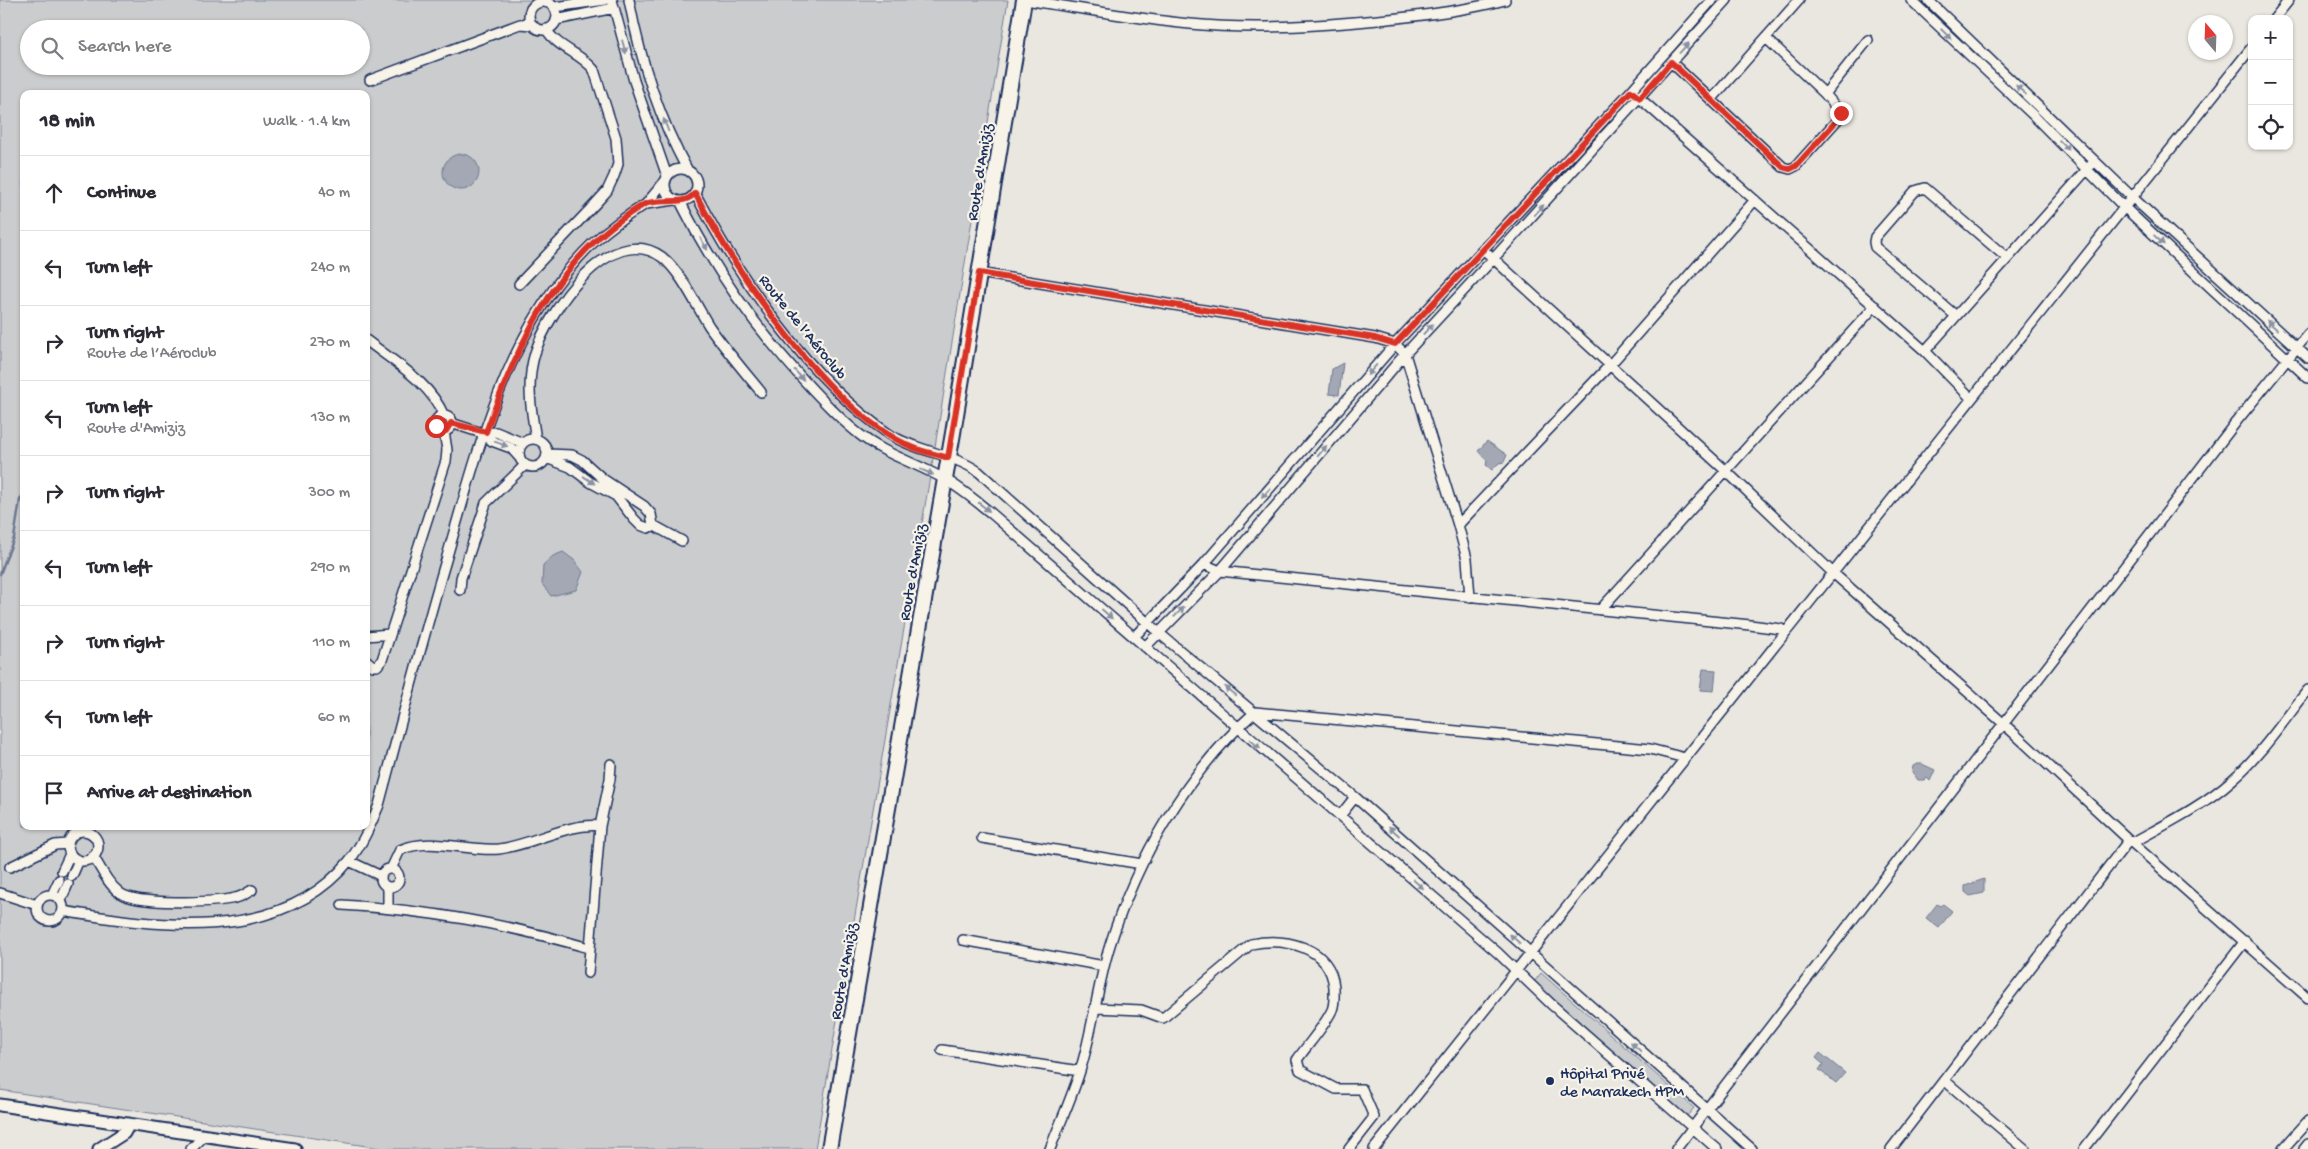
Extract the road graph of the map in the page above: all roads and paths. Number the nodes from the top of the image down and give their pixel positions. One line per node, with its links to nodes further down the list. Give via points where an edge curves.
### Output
1 (605, 0): 11 (street)
2 (629, 0): 32 (street, one-way to 2, via 666,125)
3 (1025, 0): 4 (street, via 1166,22 1252,28 1394,18); 43 (main road, Route d'Amiziz)
4 (1505, 0)
5 (1698, 0): 12 (street)
6 (1727, 0): 14 (street)
7 (1799, 0): 21 (street)
8 (1911, 0): 31 (street, one-way to 31)
9 (1928, 0): 30 (street, one-way to 9)
10 (2289, 0): 16 (street)
11 (550, 3): 15 (street, via 536,4); 17 (street)
12 (1709, 3): 14 (street); 26 (street)
13 (613, 4): 17 (street); 33 (street, one-way to 33, via 634,82)
14 (1715, 13): 24 (street, one-way to 14)
15 (529, 14): 18 (street); 19 (street)
16 (2277, 15)
17 (556, 20): 20 (street)
18 (520, 24): 19 (street); 25 (street)
19 (533, 25): 20 (street)
20 (546, 29): 44 (street, via 560,45 576,53 594,70 616,138 618,164 607,191)
21 (1766, 38): 27 (street); 29 (street)
22 (1868, 40): 27 (street)
23 (2248, 52): 35 (street)
24 (1671, 62): 28 (street); 29 (street)
25 (370, 80)
26 (1631, 91): 28 (street); 40 (street)
27 (1825, 94): 29 (street, via 1840,110 1840,117 1790,169 1783,167)
28 (1640, 98): 37 (street); 41 (street, one-way to 28)
29 (1711, 100)
30 (2095, 160): 31 (street); 35 (street)
31 (2088, 168): 39 (street); 42 (street)
32 (687, 170): 33 (street, via 676,169); 34 (street, via 695,176)
33 (666, 179): 36 (street, via 666,190); 38 (street)
34 (695, 193): 36 (street, via 689,199); 67 (street, Route de l’Aéroclub, via 740,269 780,326 832,386 868,420 891,435 912,447)
35 (2132, 196): 39 (street); 50 (street, one-way to 35)
36 (678, 200): 38 (street); 70 (street, Route de l’Aéroclub, one-way to 70, via 742,304 766,337 826,404 859,434 884,451)
37 (1755, 200): 45 (street); 55 (street)
38 (646, 204): 62 (street, via 614,224 594,242 550,295 516,355)
39 (2124, 206): 54 (street, one-way to 54); 58 (street)
40 (1484, 250): 41 (street); 49 (street)
41 (1494, 258): 52 (street, one-way to 41); 55 (street)
42 (2006, 258): 46 (street); 46 (street, via 1925,188 1915,191 1875,237 1876,247)
43 (979, 273): 49 (street, via 1375,338); 67 (main road, Route d'Amiziz)
44 (519, 284)
45 (1875, 306): 51 (street); 69 (street)
46 (1956, 316): 51 (street)
47 (2308, 334): 50 (street)
48 (370, 343): 59 (street, via 424,385 434,395)
49 (1395, 344): 52 (street); 74 (street, one-way to 74)
50 (2297, 348): 53 (street); 54 (street)
51 (1925, 351): 58 (street)
52 (1404, 354): 72 (street); 75 (street, one-way to 52)
53 (2308, 358)
54 (2288, 360): 56 (street); 90 (street, via 2236,422)
55 (1609, 366): 69 (street); 72 (street)
56 (2308, 378)
57 (761, 392): 63 (street, via 710,327 672,267 650,251 627,250 591,268 544,332 535,353 529,387)
58 (1971, 398): 76 (street)
59 (444, 416): 60 (street); 61 (street, via 439,417 436,423 437,428)
60 (451, 423): 61 (street); 62 (street)
61 (444, 431): 83 (street, via 446,461)
62 (484, 433): 64 (street, via 496,432); 66 (street, one-way to 66, via 492,441 511,448); 96 (street, via 427,626 380,805)
63 (536, 439): 64 (street); 65 (street, via 543,443)
64 (523, 443): 66 (street)
65 (546, 456): 68 (street, via 535,467); 71 (street, one-way to 71, via 616,496 640,525 648,528); 71 (street, via 572,455 582,460 644,506 651,514)
66 (519, 457): 68 (street)
67 (948, 458): 70 (main road, Route d'Amiziz); 80 (street, Route de l’Aéroclub, via 968,464 979,472)
68 (525, 465): 77 (street, via 486,503)
69 (1726, 471): 76 (street); 79 (street)
70 (944, 479): 85 (street, Route de l’Aéroclub, one-way to 85, via 991,513); 143 (main road, Route d'Amiziz)
71 (653, 525): 73 (street)
72 (1458, 525): 78 (street, via 1468,560)
73 (682, 541)
74 (1204, 564): 75 (street); 80 (street)
75 (1220, 571): 78 (street); 82 (street, one-way to 75)
76 (1832, 572): 81 (street); 90 (street)
77 (460, 590)
78 (1470, 597): 79 (street)
79 (1600, 610): 81 (street, via 1750,625)
80 (1148, 622): 82 (street, Route de l’Aéroclub); 85 (street)
81 (1785, 632): 92 (street)
82 (1159, 633): 86 (street); 89 (street, Route de l’Aéroclub, one-way to 82)
83 (390, 634): 84 (street); 87 (street, via 380,664)
84 (370, 636)
85 (1134, 638): 86 (street, Route de l’Aéroclub)
86 (1145, 647): 91 (street, Route de l’Aéroclub)
87 (370, 663)
88 (2308, 690): 102 (street, via 2233,780 2206,800)
89 (1255, 712): 91 (street); 92 (street, via 1650,749); 94 (street, Route de l’Aéroclub)
90 (2004, 724): 102 (street); 134 (street)
91 (1236, 728): 95 (street, Route de l’Aéroclub, one-way to 95); 108 (street, via 1179,800)
92 (1685, 758): 124 (street)
93 (611, 764): 97 (street)
94 (1355, 797): 95 (street); 124 (street, Route de l’Aéroclub, one-way to 94)
95 (1340, 816): 126 (street, Route de l’Aéroclub, one-way to 126)
96 (370, 826)
97 (600, 826): 110 (street, via 580,826 499,849 414,845 396,854); 123 (street)
98 (85, 830): 103 (street, via 75,833)
99 (90, 830): 105 (street, via 97,844)
100 (368, 830): 107 (street)
101 (982, 838): 108 (street)
102 (2130, 841): 122 (street); 132 (street)
103 (68, 844): 104 (street); 109 (street, via 55,844)
104 (70, 854): 106 (street); 115 (street)
105 (93, 856): 106 (street); 113 (street, via 122,895 146,901 236,898)
106 (79, 860): 116 (street)
107 (349, 860): 111 (street); 120 (street, via 320,888 296,902 268,915 238,921 150,924)
108 (1142, 864): 125 (street)
109 (10, 867)
110 (391, 869): 111 (street); 112 (street, via 396,872 398,880)
111 (381, 876): 112 (street)
112 (388, 887): 119 (street)
113 (252, 890)
114 (0, 893): 117 (street)
115 (52, 895): 116 (street); 117 (street, via 42,897)
116 (61, 900): 120 (street)
117 (37, 905): 120 (street, via 40,917 48,922 56,920)
118 (342, 905): 119 (street)
119 (388, 908): 123 (street, via 465,918)
120 (63, 911)
121 (963, 940): 125 (street)
122 (2245, 941): 128 (street); 152 (street)
123 (589, 948): 127 (street)
124 (1530, 952): 126 (street); 134 (street, Route de l’Aéroclub, one-way to 124)
125 (1104, 966): 129 (street)
126 (1516, 970): 137 (street, Route de l’Aéroclub); 146 (street)
127 (588, 972)
128 (2308, 998)
129 (1096, 1008): 131 (street); 145 (street, via 1142,1010 1163,1018 1251,944 1267,940 1283,942 1315,953 1326,964 1335,996 1332,1009 1297,1060 1300,1070 1336,1089 1362,1089 1374,1117)
130 (942, 1050): 131 (street)
131 (1080, 1071): 144 (street)
132 (1944, 1080): 150 (street); 151 (street)
133 (0, 1106): 136 (street)
134 (1707, 1110): 137 (street); 149 (street, Route de l’Aéroclub)
135 (2308, 1121): 153 (street)
136 (129, 1124): 138 (street); 140 (street, via 124,1133)
137 (1692, 1128): 147 (street); 148 (street, Route de l’Aéroclub)
138 (204, 1136): 141 (street); 142 (street)
139 (2308, 1144): 154 (street)
140 (99, 1149)
141 (191, 1149)
142 (295, 1149)
143 (829, 1149)
144 (1050, 1149)
145 (1349, 1149)
146 (1374, 1149)
147 (1676, 1149)
148 (1717, 1149)
149 (1752, 1149)
150 (1891, 1149)
151 (2025, 1149)
152 (2084, 1149)
153 (2283, 1149)
154 (2304, 1149)

